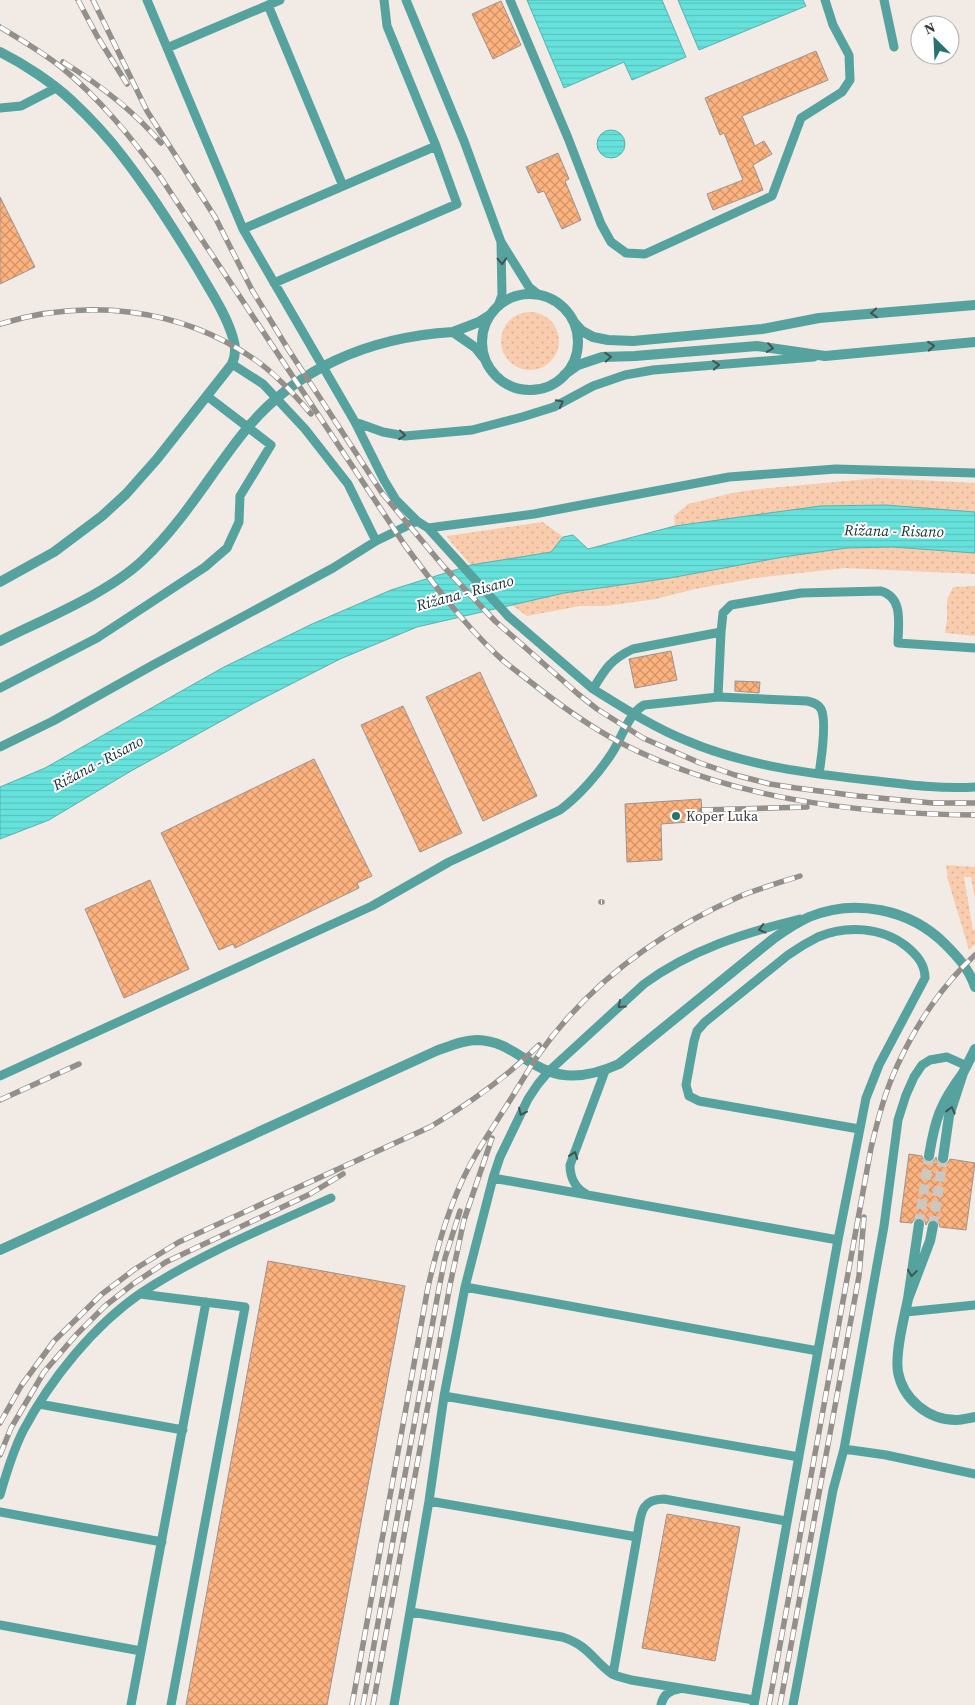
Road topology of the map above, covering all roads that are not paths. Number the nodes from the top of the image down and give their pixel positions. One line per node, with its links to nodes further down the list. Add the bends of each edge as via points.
1 (147, 0): 10 (lane)
2 (280, 0): 8 (lane)
3 (384, 0): 14 (lane, via 387,26)
4 (406, 0): 17 (lane)
5 (510, 0): 6 (lane, via 601,224 611,242 626,253 645,254 772,196 801,118 842,92 850,80 848,55)
6 (825, 0)
7 (884, 0): 9 (lane)
8 (268, 5): 10 (lane); 15 (lane)
9 (894, 47)
10 (168, 48): 16 (lane)
11 (0, 52): 12 (street)
12 (56, 88): 13 (lane, via 21,106); 28 (street, via 98,127 165,215 220,306 235,347)
13 (0, 108)
14 (436, 146): 15 (lane); 18 (lane, via 456,204)
15 (343, 186): 16 (lane)
16 (242, 229): 18 (lane)
17 (501, 242): 19 (lane, via 529,287); 21 (lane, one-way to 21, via 502,294)
18 (274, 283): 31 (lane)
19 (539, 295): 21 (street, via 517,296); 23 (street, via 559,304)
20 (975, 305): 23 (street, one-way to 23, via 819,318 762,329 633,341 593,337)
21 (498, 306): 22 (street)
22 (491, 314): 24 (street, via 479,322); 27 (street, via 482,334)
23 (573, 321): 29 (street, via 577,332 576,354 573,365)
24 (450, 332): 27 (street, via 476,348); 38 (street, via 409,336 361,349 292,385 257,416 183,516 142,560 88,597)
25 (975, 342): 26 (street, one-way to 25)
26 (825, 356): 29 (street, one-way to 26, via 578,365 602,356 757,346); 31 (lane, one-way to 26, via 406,436 472,430 554,407 593,386 625,375)
27 (486, 361): 29 (street, via 502,382 514,388 541,389)
28 (232, 364): 30 (street); 35 (lane, via 264,384 305,429 348,484)
29 (564, 376)
30 (207, 396): 36 (street, via 126,494 54,552); 40 (lane, via 270,445 240,496 239,522 227,548 204,567 97,638)
31 (355, 422): 33 (lane, via 396,500)
32 (975, 473): 34 (lane, via 836,469 729,478)
33 (416, 521): 34 (lane); 35 (lane)
34 (431, 532): 41 (lane, via 508,616)
35 (376, 541): 44 (lane, via 333,568 54,721)
36 (0, 582)
37 (721, 632): 39 (lane, via 723,613 736,603 801,593 881,591 888,593 896,602 898,643); 41 (lane, via 633,649 608,665); 42 (lane)
38 (0, 641)
39 (975, 648)
40 (0, 688)
41 (593, 689): 43 (lane)
42 (718, 697): 43 (lane, via 648,704); 45 (lane, via 817,704 823,718)
43 (634, 714): 45 (lane, via 684,740 721,754); 53 (lane, via 613,753 560,810 449,862 372,906)
44 (0, 747)
45 (819, 774): 46 (lane, via 920,786)
46 (975, 787)
47 (810, 917): 48 (street, via 832,910 869,908 904,917 945,944 965,965); 51 (lane, one-way to 51, via 729,939 671,966 644,984); 52 (street, via 773,939 625,1060)
48 (975, 987)
49 (975, 1049): 50 (street)
50 (965, 1069): 55 (street, via 938,1115); 56 (street, one-way to 50, via 949,1116); 75 (lane, via 947,1058 930,1060 922,1066 906,1095 898,1120 884,1226)
51 (548, 1071): 52 (street, via 575,1075); 57 (lane, one-way to 57, via 528,1100); 63 (street, via 510,1049 490,1042 461,1042)
52 (605, 1071): 58 (lane, one-way to 52, via 572,1180 570,1165)
53 (0, 1076)
54 (858, 1129): 54 (lane, via 879,1064 922,985 925,971 919,957 897,940 880,933 850,930 818,937 803,945 705,1022 694,1041 686,1086 688,1096 699,1101); 62 (lane)
55 (929, 1156)
56 (943, 1158)
57 (493, 1178): 58 (lane); 64 (lane)
58 (588, 1195): 62 (lane)
59 (331, 1198): 65 (lane, via 211,1252)
60 (919, 1224): 66 (street, one-way to 66)
61 (933, 1226): 66 (street)
62 (838, 1240): 70 (lane)
63 (0, 1250)
64 (465, 1287): 70 (lane); 71 (lane)
65 (140, 1294): 67 (lane); 72 (lane, via 88,1340)
66 (908, 1299): 69 (street)
67 (206, 1302): 74 (lane); 91 (lane, via 245,1307)
68 (975, 1305): 69 (lane)
69 (906, 1312): 73 (street, via 898,1371 903,1388 911,1400 931,1415 957,1420)
70 (818, 1351): 76 (lane)
71 (444, 1396): 76 (lane); 79 (lane)
72 (39, 1404): 74 (lane); 78 (lane, via 23,1432)
73 (975, 1416)
74 (183, 1430): 83 (lane)
75 (844, 1449): 77 (lane); 94 (lane, via 833,1490)
76 (798, 1457): 81 (lane)
77 (975, 1474)
78 (0, 1496)
79 (429, 1501): 82 (lane); 84 (lane)
80 (0, 1512): 83 (lane)
81 (786, 1521): 82 (lane, via 656,1499 644,1506); 89 (lane)
82 (637, 1537): 87 (lane)
83 (162, 1542): 86 (lane)
84 (411, 1612): 87 (lane, via 572,1640); 92 (lane)
85 (0, 1625): 86 (lane)
86 (141, 1651): 90 (lane)
87 (613, 1674): 88 (lane)
88 (682, 1688): 89 (lane); 93 (lane, via 669,1692)
89 (754, 1702)
90 (131, 1705)
91 (171, 1705)
92 (394, 1705)
93 (661, 1705)
94 (794, 1705)

